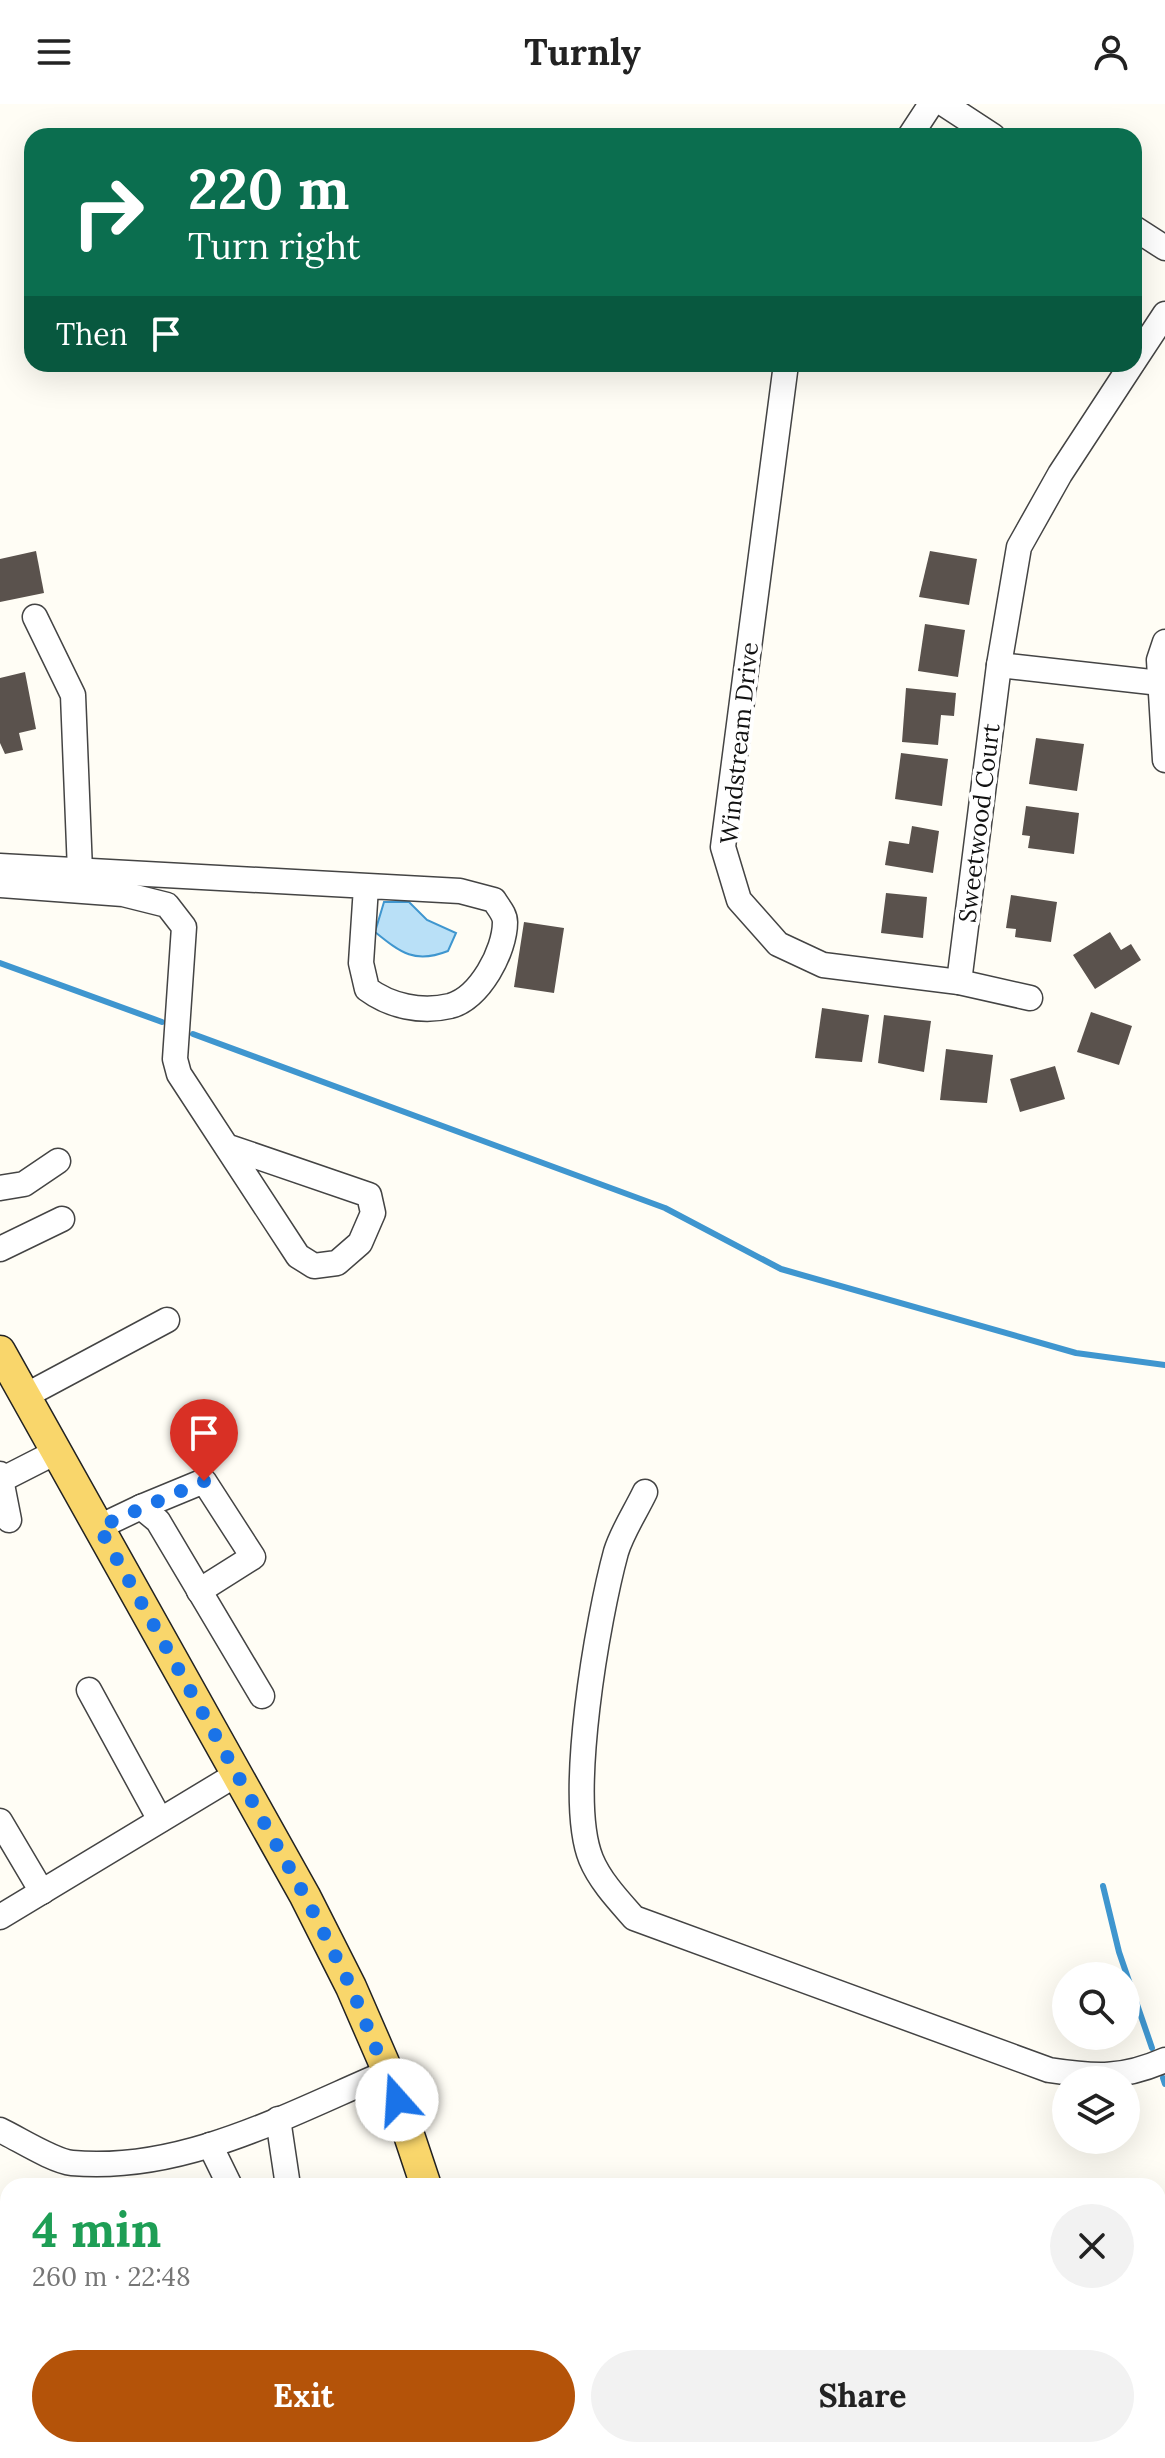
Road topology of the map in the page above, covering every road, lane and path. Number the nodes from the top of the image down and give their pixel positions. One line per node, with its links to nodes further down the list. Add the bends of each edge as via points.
1 (931, 104): 3 (street)
2 (944, 104): 4 (street)
3 (915, 128)
4 (981, 128)
5 (1142, 233): 6 (street)
6 (1165, 248)
7 (1165, 314): 8 (street, Sweetwood Court)
8 (1142, 348)
9 (785, 372): 20 (street, Windstream Drive, via 723,847 739,900 778,944 823,965)
10 (1126, 372): 13 (street, Sweetwood Court, via 1019,547)
11 (35, 617): 17 (street, via 73,695)
12 (1165, 642): 14 (street)
13 (999, 665): 14 (street); 20 (street, Sweetwood Court)
14 (1160, 683): 15 (street)
15 (1165, 760)
16 (0, 866): 17 (street)
17 (80, 871): 19 (street)
18 (0, 885): 22 (street, via 123,894 167,905 184,927 175,1059 179,1074)
19 (366, 887): 19 (street, via 361,963 367,989 385,1002 411,1008 450,1006 469,997 500,951 505,918 494,900 460,891)
20 (959, 982): 21 (street, Windstream Drive)
21 (1030, 998)
22 (226, 1146): 22 (street, via 298,1256 314,1266 337,1263 360,1243 373,1213 369,1195)
23 (58, 1161): 24 (street, via 24,1184)
24 (0, 1188)
25 (62, 1219): 26 (street)
26 (0, 1249)
27 (167, 1320): 29 (street)
28 (0, 1351): 29 (main road)
29 (25, 1396): 30 (main road)
30 (56, 1452): 31 (street); 35 (main road)
31 (1, 1476): 34 (street)
32 (645, 1492): 44 (street, via 617,1549 599,1634 581,1778 582,1826 591,1860 634,1918 1049,2070 1090,2076 1133,2074)
33 (141, 1507): 35 (street); 36 (street, via 158,1521); 36 (street, via 204,1481 253,1557)
34 (9, 1520)
35 (99, 1527): 39 (main road)
36 (199, 1591): 38 (street)
37 (89, 1690): 40 (street)
38 (262, 1696)
39 (237, 1774): 40 (street); 45 (main road, via 351,1987)
40 (160, 1820): 42 (street)
41 (0, 1821): 42 (street)
42 (42, 1892): 43 (street)
43 (0, 1917)
44 (1165, 2060)
45 (388, 2072): 46 (street); 51 (main road)
46 (278, 2119): 48 (street); 50 (street)
47 (0, 2130): 48 (street, via 69,2163 148,2161)
48 (210, 2145): 49 (street)
49 (226, 2178)
50 (287, 2178)
51 (423, 2178)

